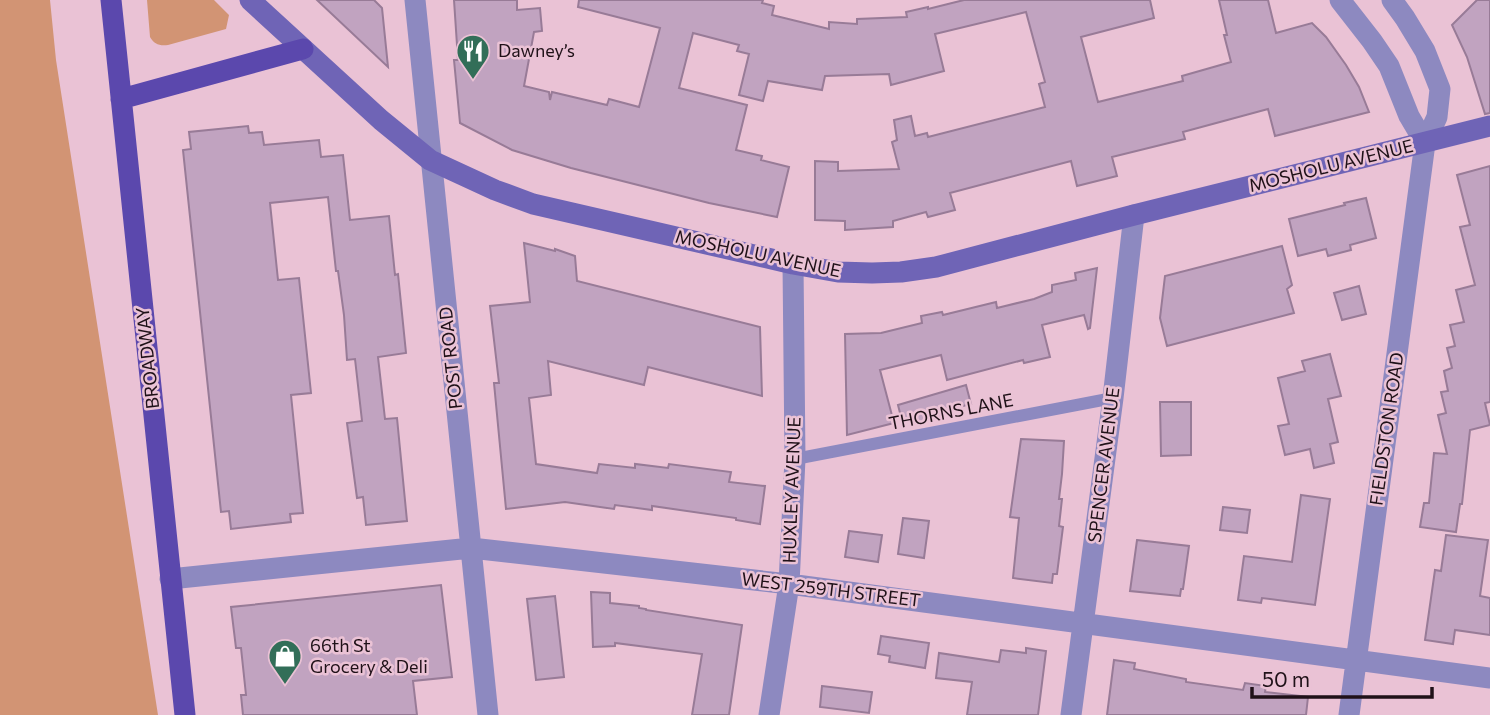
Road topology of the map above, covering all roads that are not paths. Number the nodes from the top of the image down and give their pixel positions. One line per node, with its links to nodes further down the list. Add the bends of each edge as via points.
1 (111, 0): 7 (main road, BROADWAY)
2 (250, 0): 6 (street, MOSHOLU AVENUE)
3 (415, 0): 10 (street, POST ROAD)
4 (1340, 0): 9 (street, via 1389,66)
5 (1392, 0): 9 (street, FIELDSTON ROAD, via 1425,51 1440,89 1437,117)
6 (303, 49): 7 (main road); 10 (street, MOSHOLU AVENUE)
7 (121, 99): 16 (main road, BROADWAY)
8 (1490, 126): 9 (street, MOSHOLU AVENUE)
9 (1425, 143): 11 (street, MOSHOLU AVENUE); 19 (street, FIELDSTON ROAD)
10 (430, 160): 12 (street, MOSHOLU AVENUE, via 533,204); 15 (street, POST ROAD)
11 (1134, 215): 12 (street, MOSHOLU AVENUE, via 925,269 872,274); 13 (street, SPENCER AVENUE)
12 (793, 264): 14 (street, HUXLEY AVENUE)
13 (1113, 398): 14 (lane, THORNS LANE); 18 (street, SPENCER AVENUE)
14 (795, 459): 17 (street, HUXLEY AVENUE)
15 (471, 548): 16 (street, WEST 259TH STREET); 17 (street, WEST 259TH STREET); 22 (street, POST ROAD)
16 (170, 579): 21 (main road, BROADWAY)
17 (789, 584): 18 (street, WEST 259TH STREET); 23 (street, HUXLEY AVENUE)
18 (1084, 624): 19 (street, WEST 259TH STREET); 24 (street, SPENCER AVENUE)
19 (1357, 660): 20 (street, WEST 259TH STREET); 25 (street, FIELDSTON ROAD)
20 (1490, 678)
21 (185, 715)
22 (488, 715)
23 (769, 715)
24 (1071, 715)
25 (1349, 715)

